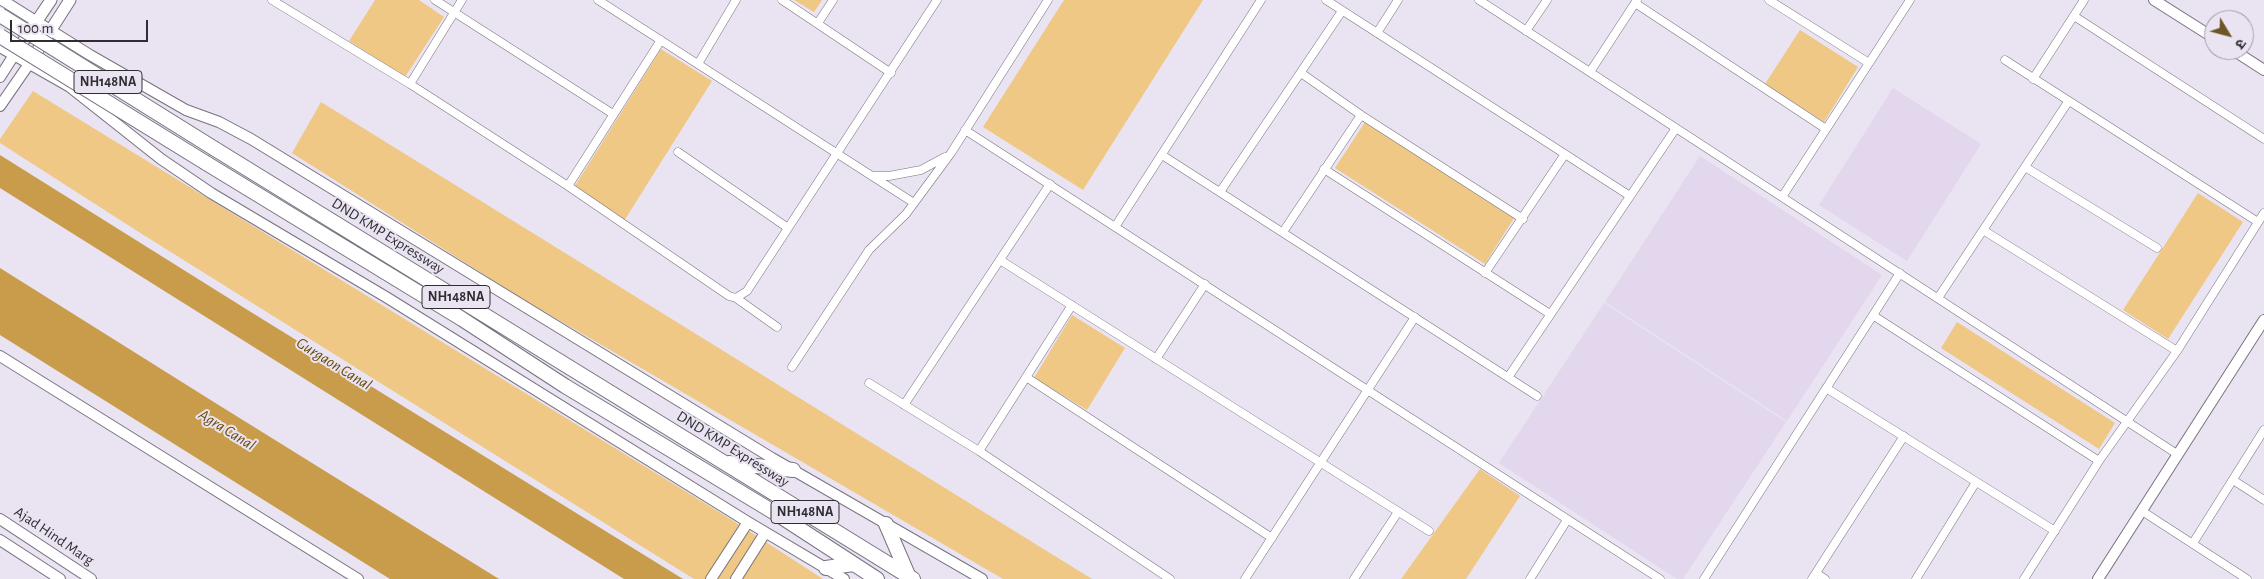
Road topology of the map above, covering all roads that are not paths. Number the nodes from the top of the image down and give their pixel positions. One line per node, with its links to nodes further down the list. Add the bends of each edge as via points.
1 (2, 0): 27 (street)
2 (51, 0): 27 (main road)
3 (70, 0): 29 (main road)
4 (272, 0): 48 (street)
5 (435, 0): 24 (street)
6 (462, 0): 24 (street)
7 (598, 0): 34 (street)
8 (736, 0): 41 (street)
9 (782, 0): 28 (street)
10 (833, 0): 28 (street)
11 (937, 0): 44 (street)
12 (1048, 0): 55 (street)
13 (1261, 0): 61 (street)
14 (1326, 0): 23 (street)
15 (1398, 0): 32 (street)
16 (1479, 0): 30 (street)
17 (1547, 0): 30 (street)
18 (1769, 0): 39 (street)
19 (1910, 0): 39 (street)
20 (2084, 0): 26 (street)
21 (2154, 0): 31 (street)
22 (1636, 1): 43 (street); 54 (street)
23 (1342, 11): 32 (street); 45 (street)
24 (454, 12): 48 (street); 51 (street)
25 (0, 14): 109 (highway, DND KMP Expressway / NH148NA, bridge)
26 (2074, 16): 47 (street); 56 (street)
27 (37, 21): 29 (street); 36 (main road)
28 (818, 23): 44 (street)
29 (51, 29): 40 (main road); 110 (street, via 186,110 251,139)
30 (1526, 31): 43 (street)
31 (2204, 32)
32 (1377, 33): 60 (street)
33 (0, 36): 126 (highway, DND KMP Expressway / NH148NA, bridge, via 462,319)
34 (661, 40): 41 (street); 51 (street)
35 (0, 47): 36 (street)
36 (14, 55): 40 (street); 46 (street)
37 (2005, 60): 47 (street)
38 (2248, 60): 42 (street)
39 (1869, 63): 54 (street)
40 (29, 64): 50 (street); 118 (street, via 70,88 161,159 211,193 386,297)
41 (698, 64): 58 (street)
42 (2264, 70)
43 (1590, 72): 53 (street)
44 (891, 73): 58 (street)
45 (1301, 73): 52 (street); 67 (street)
46 (0, 77)
47 (2033, 79): 49 (street)
48 (410, 84): 66 (street)
49 (2068, 102): 62 (street); 73 (street)
50 (0, 106)
51 (613, 114): 66 (street)
52 (1361, 115): 63 (street); 72 (street)
53 (1676, 128): 68 (street); 69 (street)
54 (1826, 129): 69 (street)
55 (965, 130): 59 (street); 65 (street)
56 (2264, 139)
57 (678, 152): 75 (street)
58 (836, 153): 64 (street); 75 (street)
59 (950, 153): 64 (street, via 921,170); 70 (street)
60 (1565, 154): 68 (street); 72 (street)
61 (1162, 155): 67 (street); 74 (street)
62 (2025, 167): 76 (street); 78 (street)
63 (1324, 169): 77 (street); 80 (street)
64 (872, 176): 70 (street)
65 (1050, 184): 74 (street); 79 (street)
66 (568, 186): 83 (street)
67 (1220, 192): 77 (street)
68 (1630, 196): 86 (street)
69 (1782, 197): 81 (street)
70 (914, 203): 94 (street, via 869,250)
71 (2264, 213): 73 (street)
72 (1523, 219): 80 (street)
73 (2258, 222): 91 (street)
74 (1115, 227): 82 (street)
75 (788, 228): 83 (street, via 747,291)
76 (1983, 230): 84 (street); 91 (street)
77 (1283, 232): 87 (street)
78 (2157, 248)
79 (1000, 260): 85 (street); 101 (street)
80 (1486, 273): 86 (street)
81 (1900, 274): 84 (street); 88 (street)
82 (1205, 284): 93 (street); 99 (street)
83 (736, 298): 90 (street)
84 (1938, 298): 102 (street)
85 (1072, 305): 93 (street); 95 (street)
86 (1550, 314): 96 (street)
87 (1415, 316): 96 (street); 99 (street)
88 (1874, 316): 98 (street); 107 (street)
89 (2264, 320): 106 (street)
90 (777, 327)
91 (2177, 351): 102 (street)
92 (0, 356): 132 (street)
93 (1156, 359): 108 (street)
94 (792, 367)
95 (1026, 376): 105 (street); 123 (street)
96 (1509, 376): 100 (street)
97 (869, 382): 101 (street)
98 (1826, 388): 104 (street); 143 (street)
99 (1368, 389): 108 (street); 117 (street)
100 (1537, 396)
101 (904, 405): 105 (street)
102 (2128, 421): 106 (street); 107 (street)
103 (2264, 430): 111 (street)
104 (1904, 436): 112 (street); 128 (street)
105 (979, 451): 138 (street)
106 (2177, 454): 114 (street)
107 (2100, 461): 121 (street)
108 (1320, 462): 115 (street); 123 (street)
109 (725, 463): 110 (highway); 129 (highway, DND KMP Expressway / NH148NA)
110 (793, 470): 119 (street)
111 (2233, 480): 113 (street); 125 (street)
112 (1976, 482): 121 (street); 145 (street)
113 (2264, 500)
114 (2142, 511): 125 (street); 147 (street)
115 (1398, 512): 120 (street); 140 (street)
116 (0, 518): 131 (street, Ajad Hind Marg)
117 (1567, 520): 141 (street); 142 (street)
118 (748, 522): 122 (street); 133 (street)
119 (886, 524): 129 (highway); 137 (street)
120 (1429, 531)
121 (2055, 531): 146 (street)
122 (766, 533): 127 (street); 134 (street)
123 (1272, 538): 139 (street)
124 (0, 540): 130 (street)
125 (2194, 544): 148 (street)
126 (853, 564): 127 (highway); 136 (highway, DND KMP Expressway / NH148NA)
127 (826, 568): 135 (street)
128 (1814, 576): 144 (street)
129 (911, 577)
130 (60, 579)
131 (91, 579)
132 (358, 579)
133 (712, 579)
134 (736, 579)
135 (844, 579)
136 (877, 579)
137 (982, 579)
138 (1170, 579)
139 (1245, 579)
140 (1354, 579)
141 (1530, 579)
142 (1660, 579)
143 (1704, 579)
144 (1825, 579)
145 (1916, 579)
146 (2024, 579)
147 (2098, 579)
148 (2247, 579)

